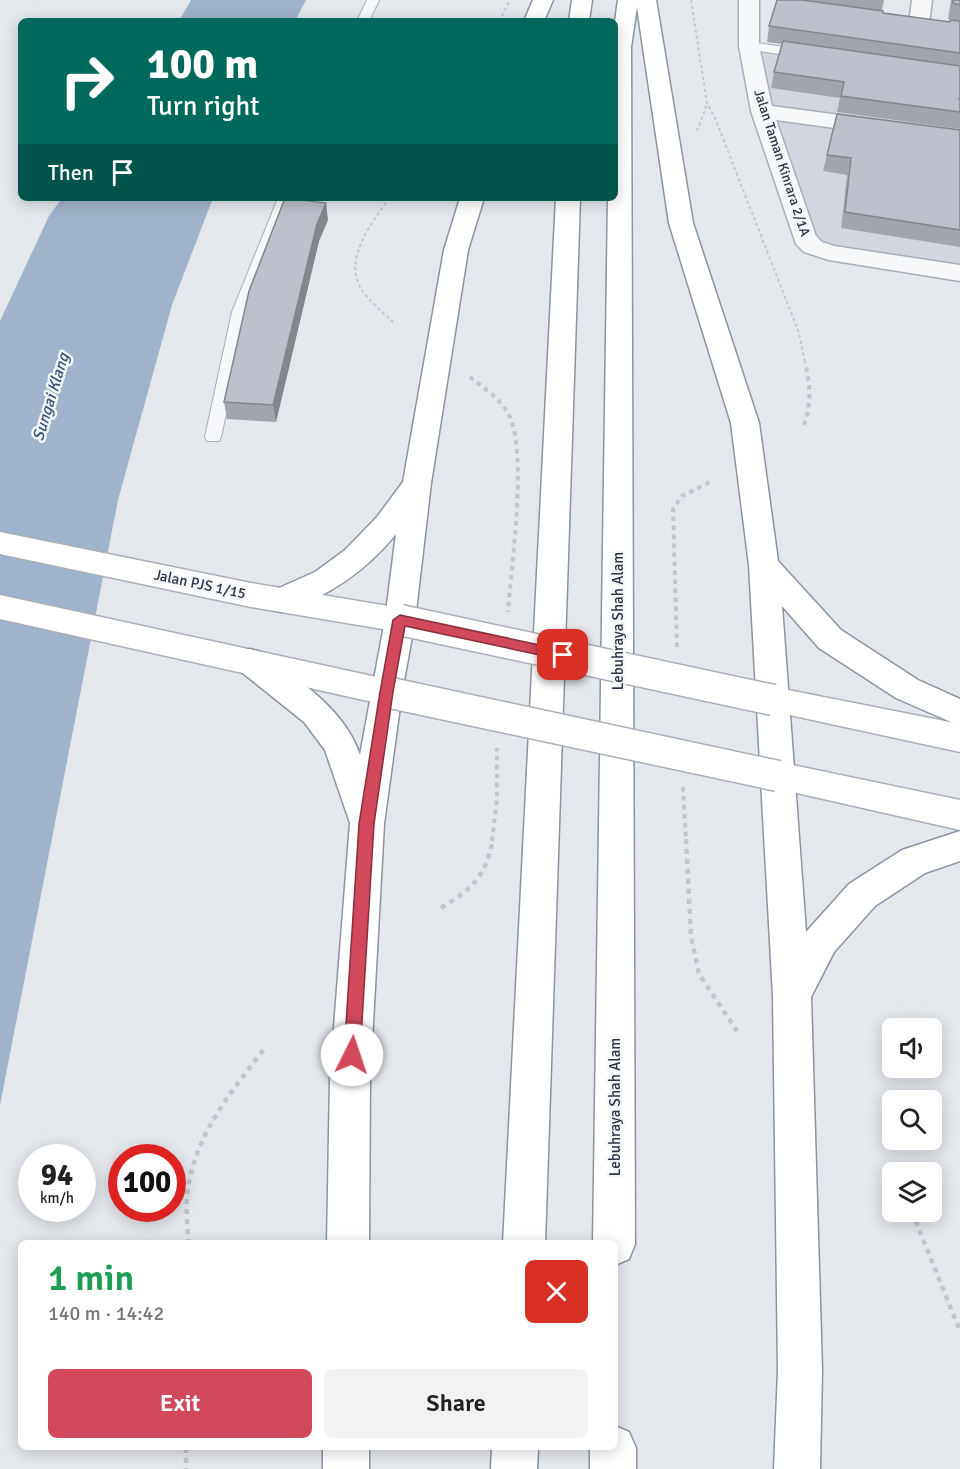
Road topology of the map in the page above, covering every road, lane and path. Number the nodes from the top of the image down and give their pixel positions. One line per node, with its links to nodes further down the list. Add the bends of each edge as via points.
1 (373, 0): 11 (lane)
2 (510, 0): 12 (path)
3 (543, 0): 13 (main road)
4 (582, 0): 14 (main road)
5 (628, 0): 51 (main road, Lebuhraya Shah Alam, via 621,59)
6 (646, 0): 32 (main road, via 681,223 745,423)
7 (691, 0): 28 (path, via 707,104 799,333 810,385)
8 (922, 0): 16 (street)
9 (749, 1): 10 (street); 18 (street, Jalan Taman Kinrara 2/1A)
10 (771, 4)
11 (364, 18)
12 (501, 18)
13 (535, 18)
14 (579, 18)
15 (896, 21): 16 (street)
16 (919, 24): 17 (street)
17 (939, 26)
18 (749, 46): 19 (lane); 20 (street, Jalan Taman Kinrara 2/1A)
19 (819, 56)
20 (762, 111): 21 (street); 26 (street, Jalan Taman Kinrara 2/1A, via 805,239 813,247 829,253)
21 (960, 138)
22 (284, 201): 29 (lane, via 240,312)
23 (387, 201): 27 (path, via 359,246 356,267 360,287)
24 (471, 201): 30 (main road, via 456,250)
25 (568, 201): 50 (main road)
26 (960, 273)
27 (394, 323)
28 (804, 425)
29 (213, 437)
30 (417, 483): 33 (main road, via 394,518 366,549 331,577); 35 (main road)
31 (0, 543): 33 (main road, Jalan PJS 1/15)
32 (764, 565): 38 (main road); 39 (main road, via 830,639 907,689)
33 (281, 600): 35 (main road, Jalan PJS 1/15)
34 (0, 607): 36 (main road)
35 (400, 620): 37 (main road); 38 (main road, Jalan PJS 1/15, bridge)
36 (238, 659): 37 (main road); 43 (main road, via 316,713 340,745)
37 (386, 692): 41 (main road, bridge); 43 (main road)
38 (773, 700): 40 (main road, Jalan PJS 1/15); 41 (main road)
39 (960, 713)
40 (960, 738)
41 (778, 776): 42 (main road); 45 (main road)
42 (960, 815)
43 (367, 824): 49 (main road, via 350,1078)
44 (960, 846): 45 (main road, via 914,861 862,895 821,940)
45 (792, 996): 61 (main road, via 800,1370)
46 (265, 1048): 48 (path, via 220,1106 199,1149 188,1189)
47 (916, 1222): 52 (path)
48 (188, 1240)
49 (348, 1240)
50 (524, 1240)
51 (614, 1240)
52 (960, 1331)
53 (186, 1450): 57 (path)
54 (346, 1450): 58 (main road)
55 (515, 1450): 59 (main road)
56 (613, 1450): 60 (main road)
57 (186, 1469)
58 (346, 1469)
59 (514, 1469)
60 (613, 1469)
61 (797, 1469)

